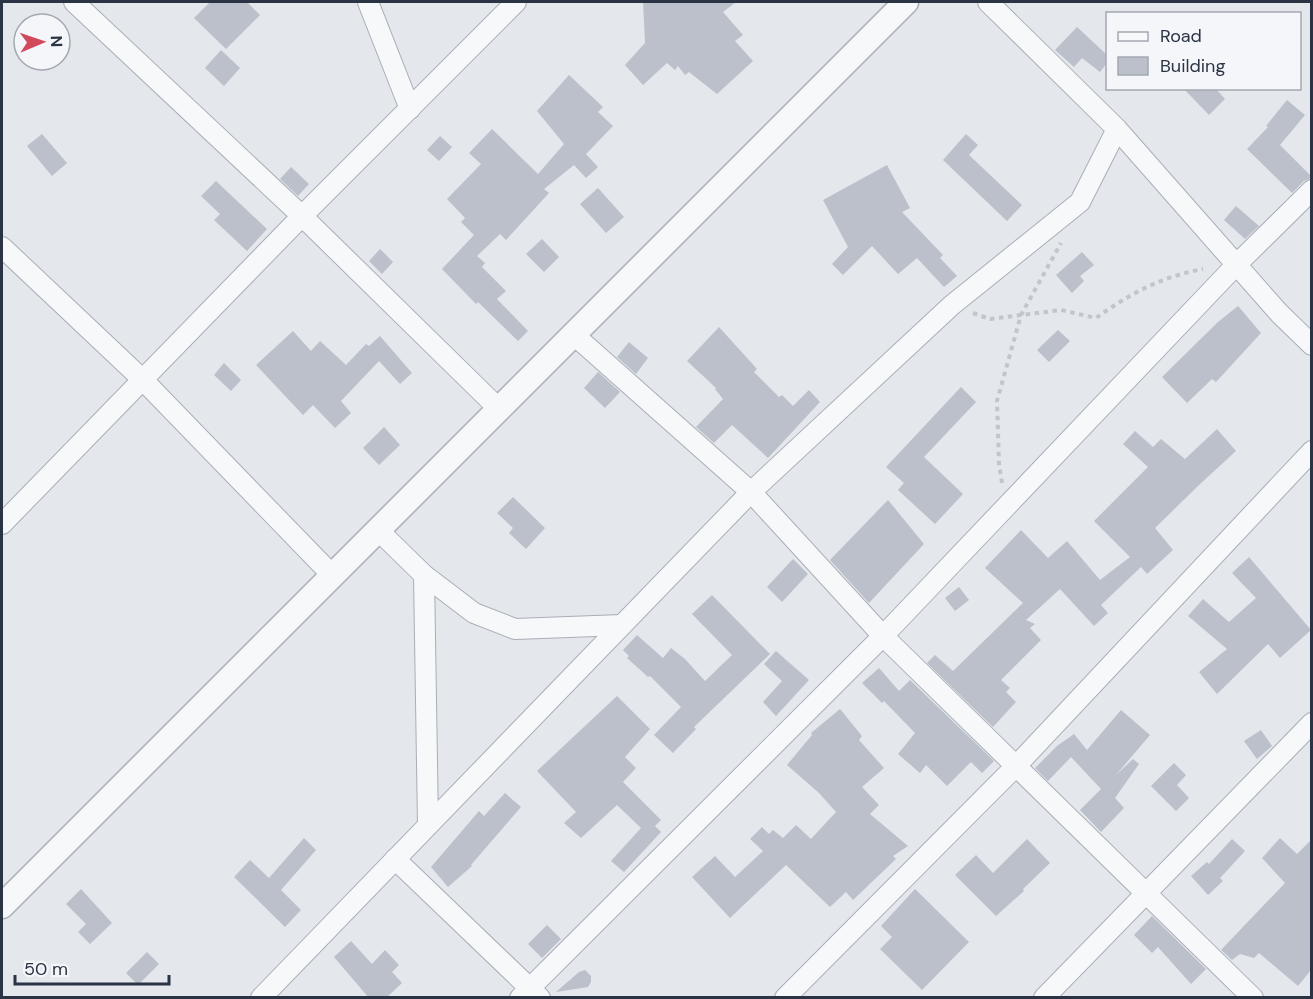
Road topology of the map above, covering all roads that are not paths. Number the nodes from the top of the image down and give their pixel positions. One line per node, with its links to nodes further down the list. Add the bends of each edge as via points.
1 (74, 2): 9 (street)
2 (368, 2): 6 (street)
3 (516, 2): 6 (street)
4 (906, 2): 12 (street)
5 (988, 2): 7 (street)
6 (410, 109): 9 (street)
7 (1117, 129): 11 (street); 17 (street, via 1080,202 952,305)
8 (1311, 190): 11 (street)
9 (302, 216): 14 (street); 15 (street)
10 (2, 247): 14 (street)
11 (1237, 264): 13 (street); 23 (street)
12 (573, 334): 15 (street); 17 (street)
13 (1311, 345)
14 (143, 380): 18 (street); 20 (street)
15 (499, 409): 19 (street)
16 (1311, 451): 25 (street)
17 (751, 492): 22 (street); 23 (street)
18 (2, 524)
19 (378, 530): 20 (street); 21 (street)
20 (332, 575): 29 (street)
21 (424, 575): 22 (street, via 474,613 515,629); 26 (street)
22 (622, 625): 26 (street)
23 (883, 636): 25 (street); 30 (street)
24 (1311, 723): 28 (street)
25 (1016, 766): 28 (street); 32 (street)
26 (428, 825): 27 (street)
27 (395, 859): 30 (street); 31 (street)
28 (1146, 894): 33 (street); 34 (street)
29 (2, 906)
30 (530, 994)
31 (261, 998)
32 (785, 998)
33 (1044, 998)
34 (1253, 998)

